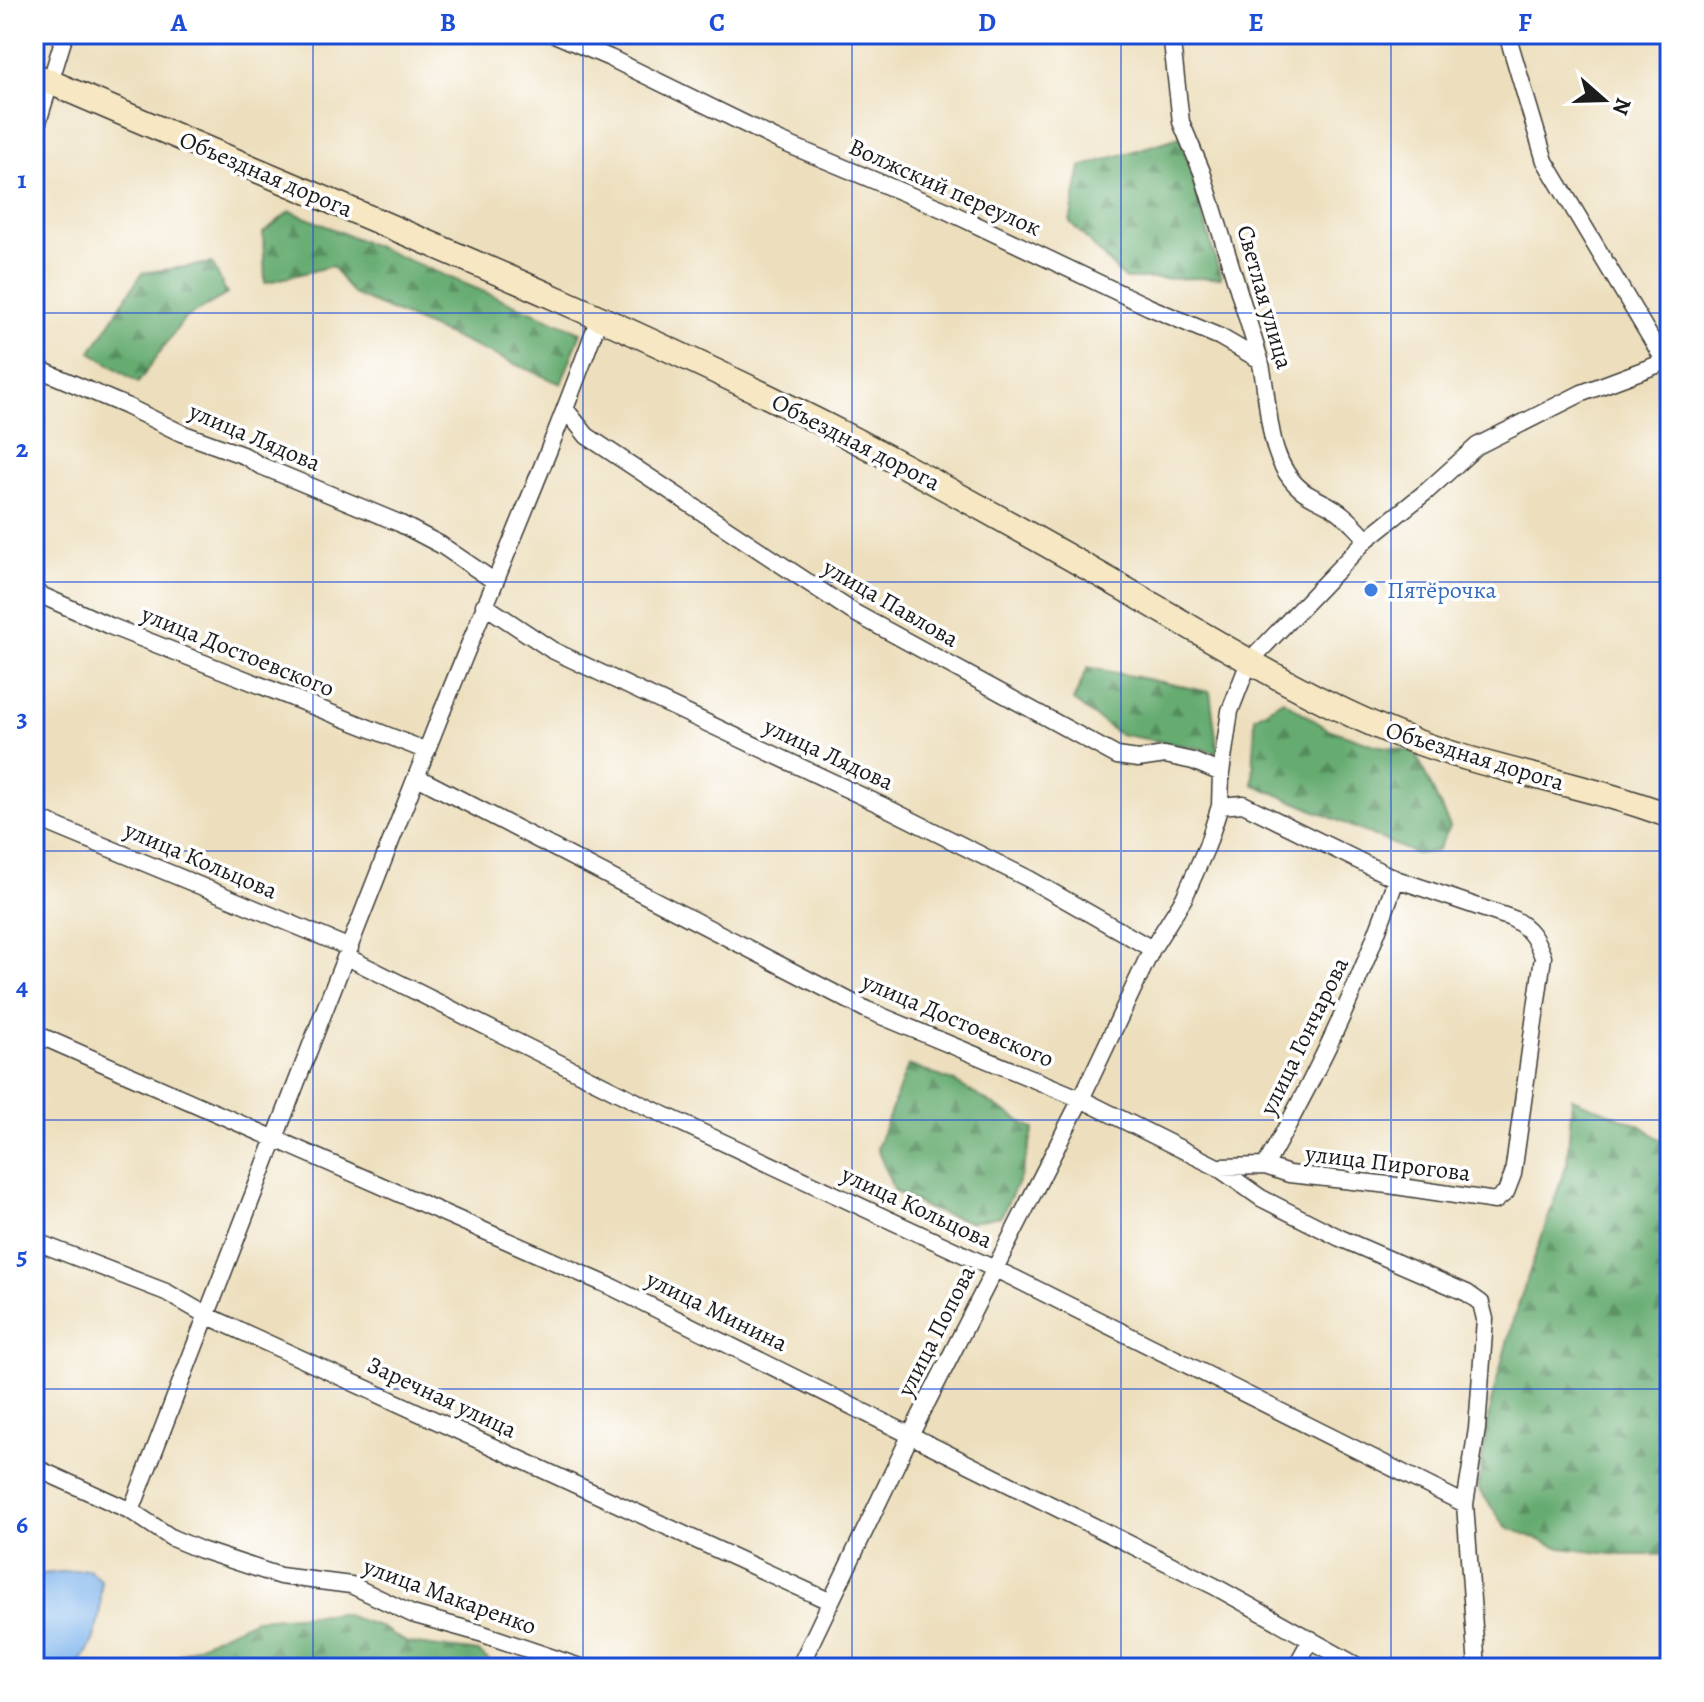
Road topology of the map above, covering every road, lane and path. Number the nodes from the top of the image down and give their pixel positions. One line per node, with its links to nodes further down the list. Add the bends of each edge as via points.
1 (65, 34): 5 (street)
2 (554, 34): 8 (street, Волжский переулок, via 780,141 945,210)
3 (1171, 34): 8 (street, Светлая улица, via 1181,122 1202,172)
4 (1507, 34): 9 (street, via 1545,161)
5 (42, 79): 6 (street); 7 (main road, Объездная дорога)
6 (34, 135)
7 (600, 315): 11 (street); 16 (main road, Объездная дорога, via 949,490)
8 (1260, 360): 12 (street, Светлая улица, via 1268,417 1287,475)
9 (1668, 361): 12 (street, via 1582,393 1477,446)
10 (34, 367): 13 (street, улица Лядова, via 399,523)
11 (566, 410): 13 (street); 18 (street, улица Павлова, via 587,436 866,620 1117,756 1165,755)
12 (1367, 539): 16 (street)
13 (494, 581): 15 (street)
14 (34, 592): 17 (street, улица Достоевского)
15 (484, 605): 17 (street); 24 (street, улица Лядова, via 552,650 1029,879)
16 (1249, 662): 18 (street, улица Попова, via 1230,711); 21 (main road, Объездная дорога, via 1401,736)
17 (427, 751): 19 (street)
18 (1221, 773): 20 (street, улица Попова)
19 (417, 777): 25 (street); 27 (street, улица Достоевского, via 867,1010)
20 (1220, 806): 23 (street, via 1243,804); 24 (street, улица Попова, via 1184,898)
21 (1670, 816)
22 (34, 817): 25 (street, улица Кольцова)
23 (1396, 879): 29 (street, улица Гончарова, via 1344,1013); 29 (street, улица Пирогова, via 1526,925 1543,957 1513,1174 1506,1192 1495,1201 1289,1174)
24 (1152, 949): 27 (street, улица Попова)
25 (348, 953): 28 (street); 32 (street, улица Кольцова, via 645,1106)
26 (34, 1033): 28 (street, улица Минина)
27 (1081, 1099): 30 (street, улица Достоевского); 32 (street, улица Попова)
28 (274, 1137): 33 (street); 34 (street, улица Минина, via 612,1287)
29 (1265, 1166): 30 (street)
30 (1217, 1167): 36 (street, улица Достоевского, via 1261,1198 1481,1303 1485,1319 1477,1429)
31 (34, 1241): 33 (street, Заречная улица, via 166,1292)
32 (994, 1269): 34 (street, улица Попова); 36 (street, улица Кольцова)
33 (206, 1315): 37 (street); 38 (street, Заречная улица)
34 (911, 1434): 38 (street, улица Попова); 39 (street, улица Минина)
35 (34, 1467): 37 (street, улица Макаренко)
36 (1465, 1504): 44 (street)
37 (131, 1511): 40 (street, улица Макаренко, via 201,1550 280,1576 351,1585 412,1614)
38 (829, 1601): 41 (street, улица Попова)
39 (1311, 1639): 42 (street); 43 (street, улица Минина)
40 (583, 1668)
41 (799, 1668)
42 (1295, 1668)
43 (1361, 1668)
44 (1477, 1668)

